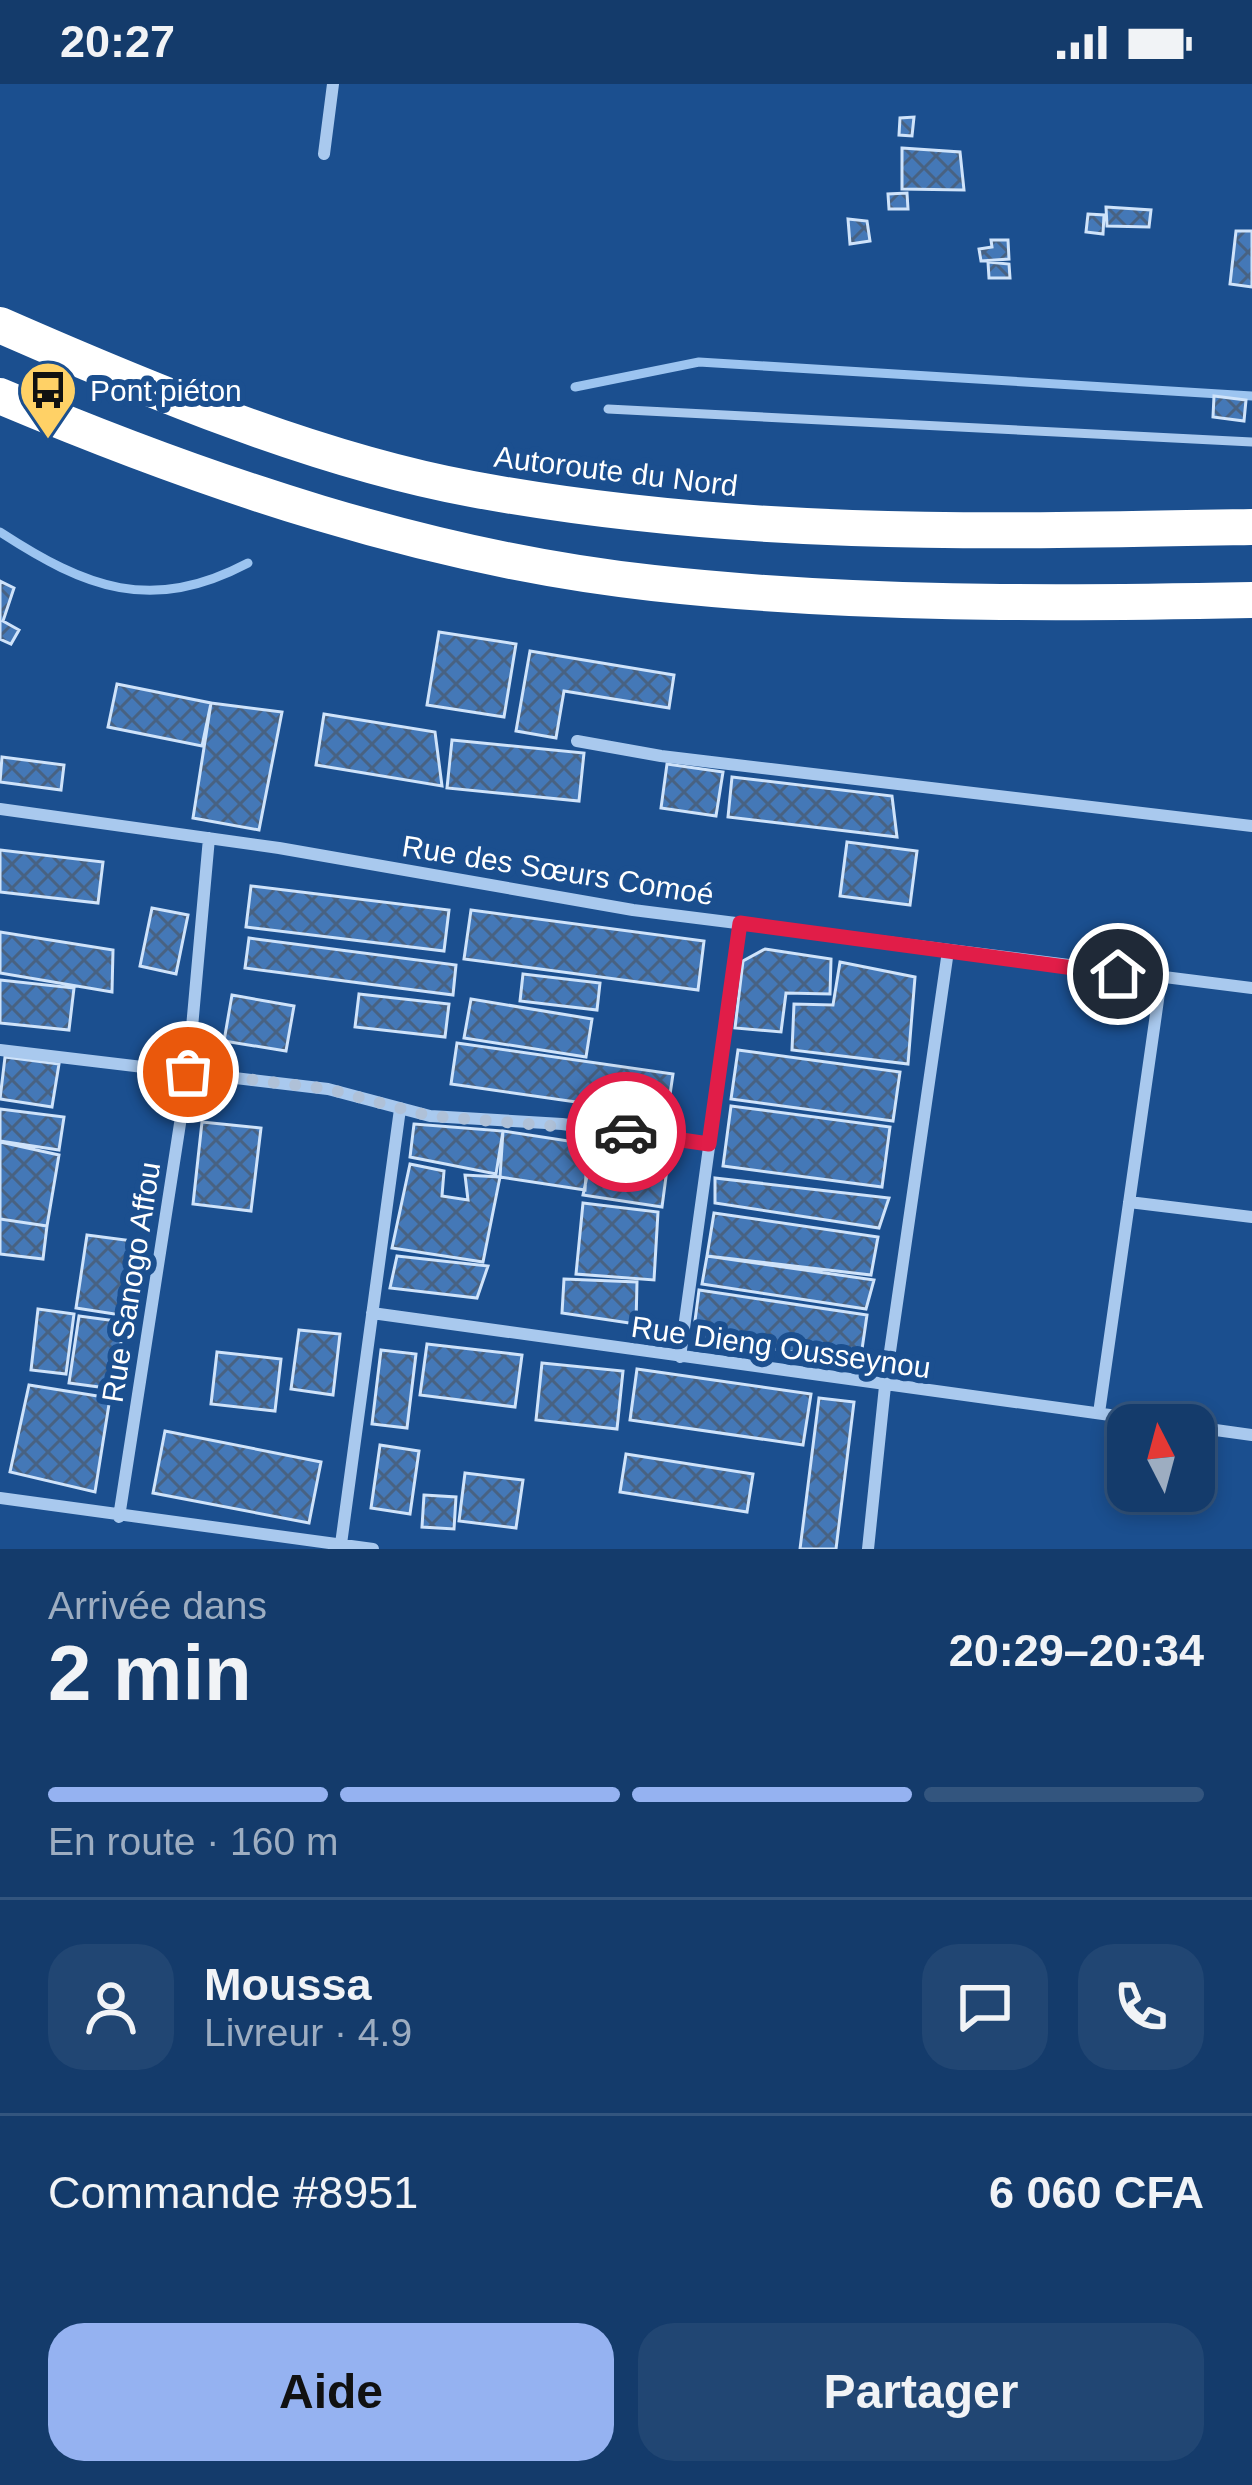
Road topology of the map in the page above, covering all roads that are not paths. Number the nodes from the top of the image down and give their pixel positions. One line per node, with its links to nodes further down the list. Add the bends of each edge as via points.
1 (333, 84): 2 (street)
2 (324, 154)
3 (4, 321): 7 (highway, Autoroute du Nord, via 269,432 514,496 830,531)
4 (0, 396): 8 (highway, via 103,439 416,537 650,583 1042,604)
5 (608, 409): 6 (lane)
6 (1252, 442)
7 (1252, 526)
8 (1252, 600)
9 (577, 741): 11 (street)
10 (0, 809): 12 (street, Rue des Sœurs Comoé)
11 (1252, 826)
12 (209, 838): 13 (street, Rue des Sœurs Comoé); 18 (street, Rue Sanogo Affou)
13 (740, 923): 14 (street, Rue des Sœurs Comoé); 20 (street)
14 (947, 951): 15 (street, Rue des Sœurs Comoé); 25 (street)
15 (1161, 979): 16 (street, Rue des Sœurs Comoé); 21 (street)
16 (1252, 988)
17 (0, 1050): 18 (street)
18 (188, 1072): 19 (street, via 328,1089); 31 (street, Rue Sanogo Affou)
19 (400, 1109): 20 (street); 23 (street)
20 (709, 1144): 24 (street)
21 (1129, 1202): 22 (street); 26 (street)
22 (1252, 1216)
23 (372, 1313): 24 (street, Rue Dieng Ousseynou); 32 (street)
24 (680, 1357): 25 (street, Rue Dieng Ousseynou)
25 (885, 1386): 26 (street, Rue Dieng Ousseynou); 34 (street)
26 (1099, 1413): 27 (street, Rue Dieng Ousseynou)
27 (1107, 1414)
28 (1215, 1430): 29 (street)
29 (1252, 1435)
30 (0, 1498): 31 (street)
31 (119, 1517): 32 (street)
32 (341, 1544): 33 (street)
33 (373, 1549)
34 (868, 1549)

